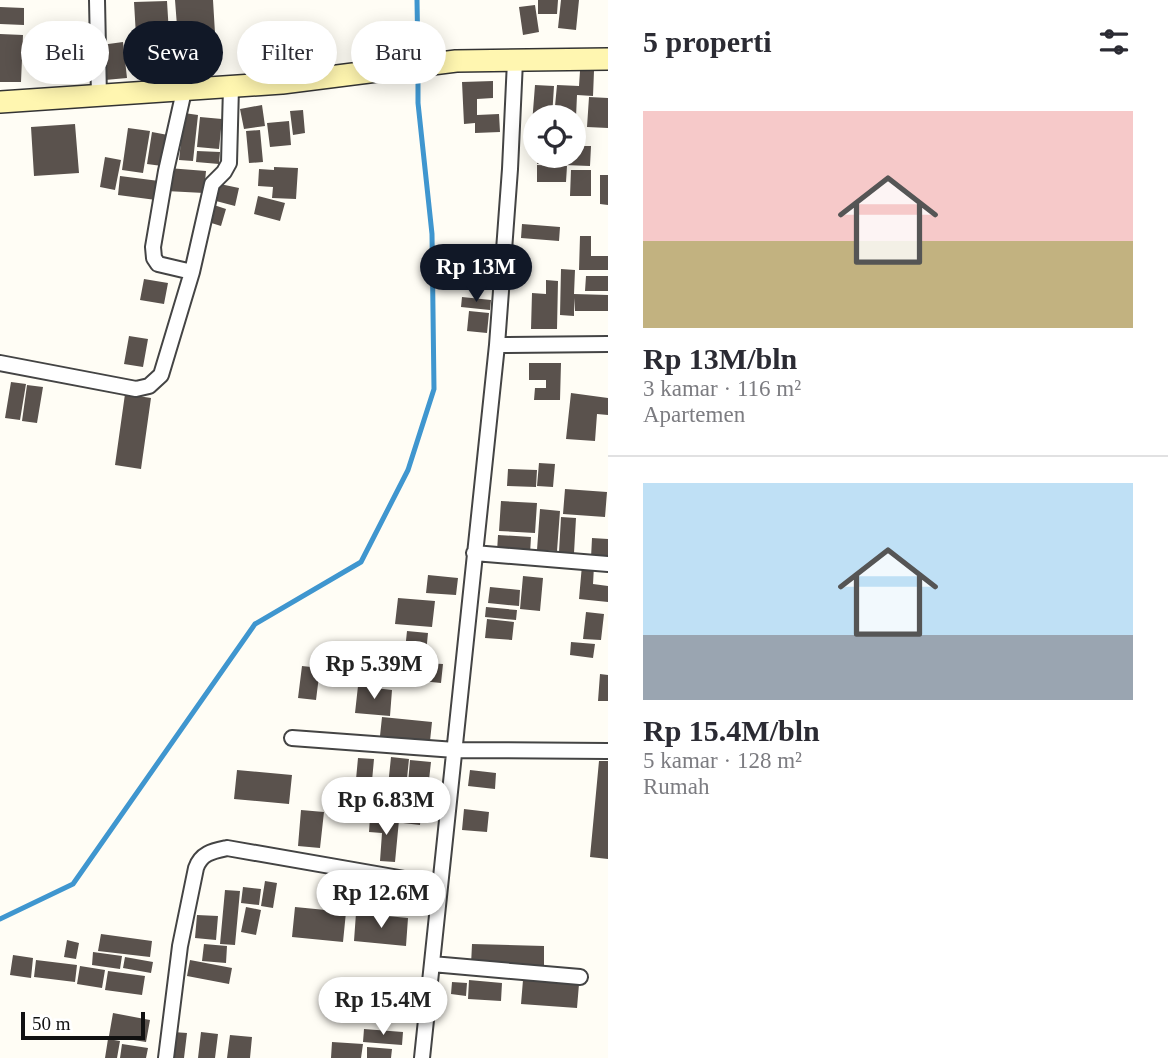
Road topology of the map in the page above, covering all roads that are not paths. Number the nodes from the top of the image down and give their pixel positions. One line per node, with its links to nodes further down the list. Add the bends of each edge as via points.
1 (97, 0): 6 (street)
2 (608, 59): 3 (main road)
3 (515, 61): 4 (main road, via 456,61); 10 (street)
4 (231, 87): 5 (main road); 8 (street, via 229,163 212,184)
5 (184, 91): 6 (main road); 8 (street, via 153,247 158,264)
6 (99, 97): 7 (main road)
7 (0, 102)
8 (192, 272): 11 (street, via 161,375 149,386 136,389)
9 (608, 344): 10 (street)
10 (497, 345): 12 (street)
11 (0, 363)
12 (474, 554): 13 (street); 15 (street)
13 (608, 564)
14 (292, 738): 15 (street)
15 (455, 750): 16 (street); 17 (street)
16 (608, 751)
17 (439, 885): 18 (street); 20 (street, via 227,848 205,855 196,868 180,946)
18 (432, 964): 19 (street); 21 (street)
19 (580, 977)
20 (166, 1058)
21 (422, 1058)

